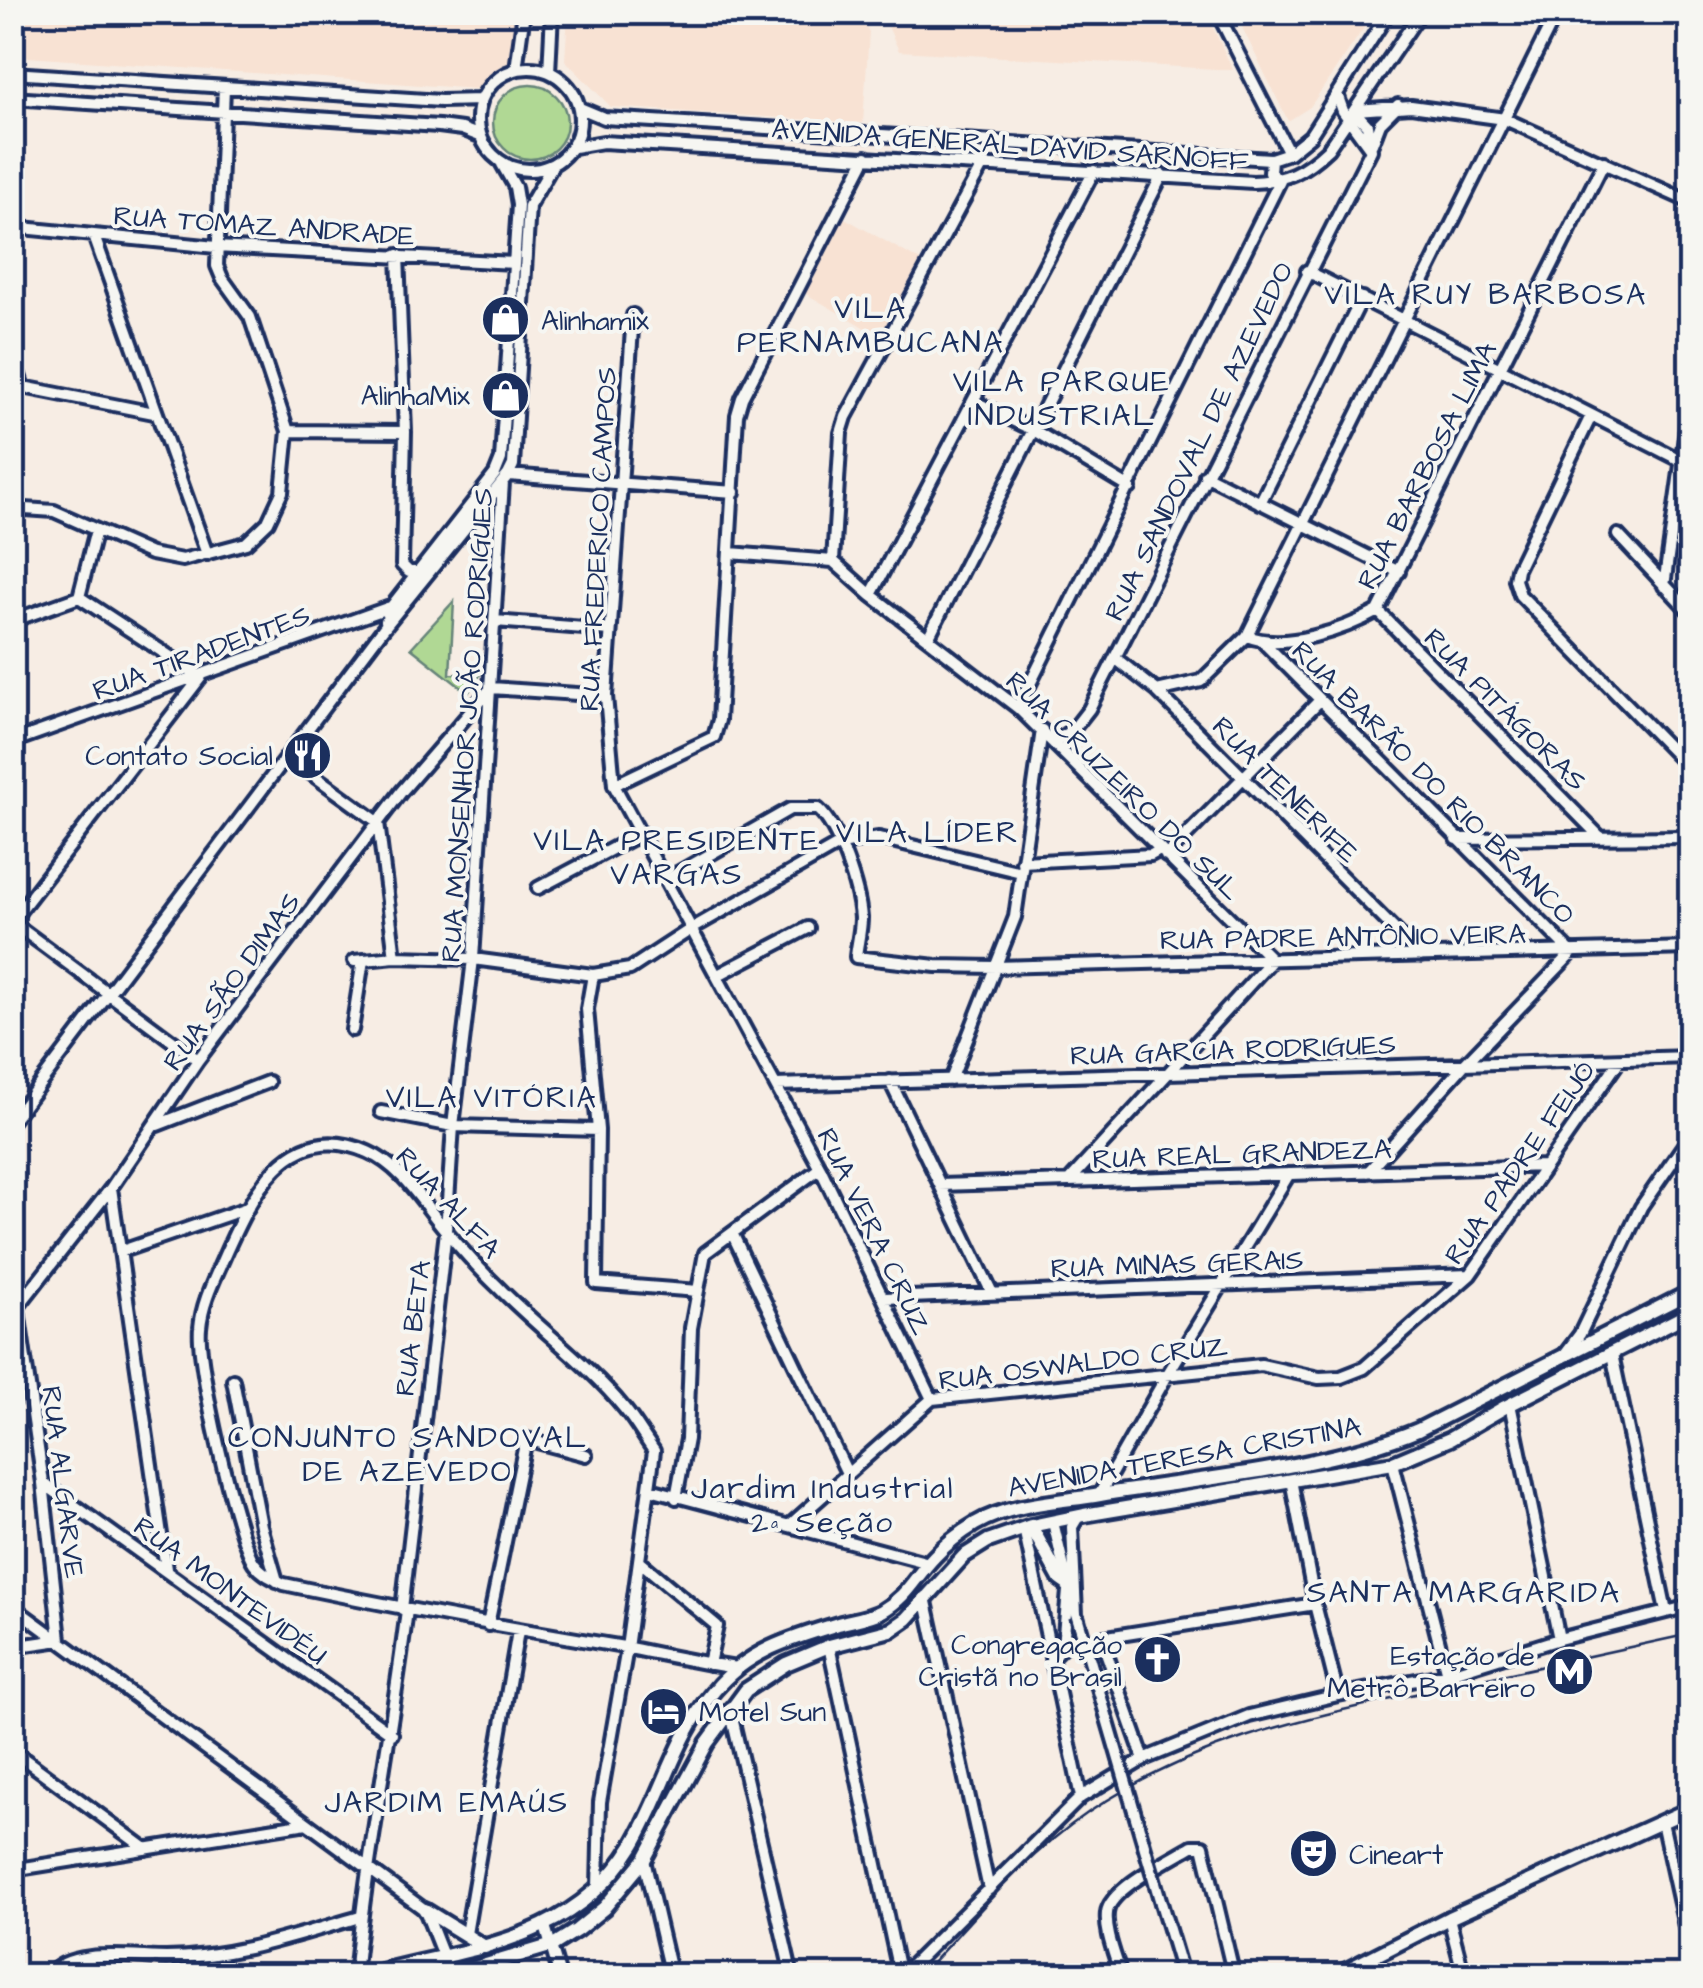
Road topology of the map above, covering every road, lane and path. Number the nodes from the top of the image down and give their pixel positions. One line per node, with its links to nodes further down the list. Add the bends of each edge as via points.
1 (524, 12): 7 (street)
2 (552, 12): 9 (street)
3 (1217, 12): 22 (street)
4 (1389, 12): 11 (street, AVENIDA GENERAL DAVID SARNOFF)
5 (1421, 12): 17 (street, AVENIDA GENERAL DAVID SARNOFF)
6 (1557, 12): 18 (street)
7 (516, 70): 9 (street); 13 (street, via 491,84)
8 (12, 72): 10 (street)
9 (550, 72): 15 (street, via 565,82)
10 (224, 87): 13 (street); 16 (street)
11 (1337, 94): 17 (street); 22 (street, AVENIDA GENERAL DAVID SARNOFF, via 1310,136)
12 (12, 98): 16 (street)
13 (481, 100): 19 (street)
14 (1398, 105): 17 (street); 18 (street); 21 (street, RUA SANDOVAL DE AZEVEDO, via 1380,123)
15 (580, 108): 20 (street); 24 (street, AVENIDA GENERAL DAVID SARNOFF, via 604,118)
16 (222, 112): 19 (street, via 439,126); 35 (street)
17 (1353, 114): 21 (street); 31 (street, AVENIDA GENERAL DAVID SARNOFF, via 1309,168)
18 (1506, 120): 25 (street); 41 (street)
19 (480, 136): 26 (street)
20 (574, 147): 23 (street, AVENIDA GENERAL DAVID SARNOFF, via 603,142); 28 (street)
21 (1371, 150): 38 (street, RUA SANDOVAL DE AZEVEDO)
22 (1289, 153): 24 (street, AVENIDA GENERAL DAVID SARNOFF)
23 (866, 157): 27 (street, AVENIDA GENERAL DAVID SARNOFF); 57 (street, via 742,398)
24 (1271, 158): 31 (street, via 1270,172)
25 (1604, 162): 32 (street); 43 (street, RUA BARBOSA LIMA)
26 (502, 164): 28 (street); 37 (street, RUA MONSENHOR JOÃO RODRIGUES, via 518,205)
27 (982, 166): 29 (street, AVENIDA GENERAL DAVID SARNOFF); 69 (street, via 846,417)
28 (551, 168): 54 (street, RUA MONSENHOR JOÃO RODRIGUES, via 528,206 513,464)
29 (1094, 171): 30 (street, AVENIDA GENERAL DAVID SARNOFF); 45 (street)
30 (1162, 176): 31 (street, AVENIDA GENERAL DAVID SARNOFF); 49 (street)
31 (1280, 181): 56 (street)
32 (1690, 202)
33 (12, 227): 34 (street, RUA TOMAZ ANDRADE)
34 (94, 236): 35 (street, RUA TOMAZ ANDRADE); 47 (street)
35 (216, 246): 36 (street, RUA TOMAZ ANDRADE); 50 (street, via 222,278 250,317)
36 (398, 256): 37 (street, RUA TOMAZ ANDRADE); 51 (street)
37 (514, 263): 54 (street, RUA MONSENHOR JOÃO RODRIGUES)
38 (1307, 272): 39 (street); 53 (street, RUA SANDOVAL DE AZEVEDO)
39 (1362, 298): 41 (street); 58 (street)
40 (633, 315): 55 (street, RUA FREDERICO CAMPOS)
41 (1404, 318): 43 (street); 63 (street)
42 (12, 354): 44 (street)
43 (1500, 368): 48 (street); 71 (street, RUA BARBOSA LIMA)
44 (18, 389): 47 (street)
45 (973, 401): 49 (street); 73 (street)
46 (1690, 402): 52 (street)
47 (154, 413): 67 (street)
48 (1591, 416): 52 (street); 97 (street, via 1515,580 1520,595)
49 (1035, 431): 56 (street); 84 (street)
50 (288, 432): 51 (street); 67 (street, via 282,492 268,522 246,543)
51 (405, 432): 70 (street, via 402,565)
52 (1682, 461): 64 (street)
53 (1205, 475): 58 (street); 86 (street, RUA SANDOVAL DE AZEVEDO)
54 (502, 477): 55 (street); 60 (street); 61 (street, RUA MONSENHOR JOÃO RODRIGUES); 70 (street)
55 (623, 482): 57 (street); 82 (street, RUA FREDERICO CAMPOS)
56 (1130, 488): 92 (street)
57 (734, 492): 68 (street)
58 (1260, 502): 63 (street)
59 (12, 512): 65 (street, via 54,511)
60 (480, 513): 61 (street, via 494,512); 75 (street)
61 (500, 520): 79 (street, RUA MONSENHOR JOÃO RODRIGUES)
62 (1690, 520): 64 (street)
63 (1302, 522): 71 (street); 83 (street)
64 (1672, 527): 72 (street)
65 (96, 530): 67 (street, via 151,554 182,560); 74 (street)
66 (1618, 535): 72 (street)
67 (207, 554)
68 (730, 554): 69 (street); 99 (street, via 714,737)
69 (833, 561): 73 (street, RUA CRUZEIRO DO SUL)
70 (421, 572): 76 (street)
71 (1399, 572): 77 (street, RUA BARBOSA LIMA)
72 (1664, 586): 78 (street)
73 (872, 595): 84 (street, RUA CRUZEIRO DO SUL)
74 (79, 597): 80 (street); 87 (street)
75 (404, 604): 76 (street, RUA TIRADENTES); 81 (street)
76 (391, 607): 81 (street); 87 (street, RUA TIRADENTES)
77 (1378, 611): 85 (street, RUA BARBOSA LIMA, via 1345,629); 103 (street, RUA PITÁGORAS)
78 (1690, 612)
79 (495, 620): 82 (street); 88 (street, RUA MONSENHOR JOÃO RODRIGUES)
80 (12, 621)
81 (383, 629): 96 (street)
82 (610, 630): 90 (street, RUA FREDERICO CAMPOS)
83 (1247, 636): 85 (street); 89 (street, via 1200,681)
84 (928, 638): 92 (street, RUA CRUZEIRO DO SUL)
85 (1264, 643): 91 (street, RUA BARÃO DO RIO BRANCO)
86 (1115, 658): 89 (street, RUA TENERIFE); 95 (street, RUA SANDOVAL DE AZEVEDO, via 1089,710)
87 (200, 677): 94 (street, RUA TIRADENTES); 110 (street)
88 (490, 688): 90 (street); 100 (street, RUA SÃO DIMAS); 117 (street, RUA MONSENHOR JOÃO RODRIGUES)
89 (1158, 692): 98 (street, RUA TENERIFE)
90 (606, 696): 99 (street, RUA FREDERICO CAMPOS)
91 (1320, 700): 98 (street); 104 (street, RUA BARÃO DO RIO BRANCO)
92 (1018, 708): 93 (street, RUA CRUZEIRO DO SUL)
93 (1042, 730): 95 (street, RUA CRUZEIRO DO SUL); 107 (street)
94 (12, 742)
95 (1055, 743): 106 (street, RUA CRUZEIRO DO SUL)
96 (287, 756): 100 (street); 122 (street)
97 (1689, 765)
98 (1244, 780): 106 (street); 115 (street, RUA TENERIFE)
99 (614, 786): 101 (street, RUA FREDERICO CAMPOS)
100 (378, 822): 116 (street); 125 (street, RUA SÃO DIMAS)
101 (640, 834): 108 (street, RUA FREDERICO CAMPOS); 109 (street)
102 (1690, 837): 103 (street)
103 (1601, 838): 104 (street)
104 (1457, 839): 114 (street, RUA BARÃO DO RIO BRANCO)
105 (840, 844): 107 (street, via 879,838); 108 (street, via 818,809 790,809); 111 (street); 119 (street, RUA PADRE ANTÔNIO VEIRA, via 861,921 856,958)
106 (1163, 853): 107 (street); 118 (street, RUA CRUZEIRO DO SUL)
107 (1021, 867): 119 (street, via 1015,917)
108 (664, 880): 111 (street, RUA FREDERICO CAMPOS)
109 (538, 888)
110 (12, 922): 122 (street)
111 (691, 928): 120 (street, via 630,969); 121 (street, RUA FREDERICO CAMPOS)
112 (808, 928): 121 (street)
113 (1690, 948): 114 (street, RUA PADRE ANTÔNIO VEIRA)
114 (1572, 953): 115 (street, RUA PADRE ANTÔNIO VEIRA); 127 (street)
115 (1421, 956): 118 (street, RUA PADRE ANTÔNIO VEIRA)
116 (395, 957): 117 (street); 123 (street, via 358,960)
117 (472, 959): 120 (street); 136 (street, RUA MONSENHOR JOÃO RODRIGUES)
118 (1272, 960): 119 (street, RUA PADRE ANTÔNIO VEIRA); 128 (street)
119 (996, 967): 130 (street)
120 (593, 975): 137 (street, via 586,1009)
121 (718, 975): 132 (street, RUA FREDERICO CAMPOS)
122 (109, 994): 125 (street); 134 (street)
123 (352, 1030)
124 (1690, 1057): 126 (street, RUA GARCIA RODRIGUES)
125 (198, 1060): 135 (street, RUA SÃO DIMAS)
126 (1619, 1060): 127 (street, RUA GARCIA RODRIGUES); 139 (street, RUA PADRE FEIJÓ)
127 (1464, 1064): 128 (street, RUA GARCIA RODRIGUES); 141 (street)
128 (1169, 1074): 130 (street, RUA GARCIA RODRIGUES); 143 (street)
129 (890, 1080): 130 (street, RUA GARCIA RODRIGUES); 132 (street, RUA GARCIA RODRIGUES); 144 (street)
130 (951, 1080)
131 (268, 1082): 135 (street)
132 (776, 1085): 140 (street, RUA VERA CRUZ)
133 (381, 1112): 136 (street)
134 (12, 1121)
135 (156, 1126): 145 (street, RUA SÃO DIMAS)
136 (453, 1126): 137 (street); 147 (street, RUA MONSENHOR JOÃO RODRIGUES)
137 (598, 1130): 153 (street, via 596,1282)
138 (1690, 1136): 160 (street, via 1640,1207 1580,1334)
139 (1546, 1166): 141 (street, RUA REAL GRANDEZA); 151 (street, RUA PADRE FEIJÓ)
140 (820, 1168): 148 (street); 156 (street, RUA VERA CRUZ)
141 (1368, 1172): 142 (street, RUA REAL GRANDEZA)
142 (1289, 1174): 143 (street, RUA REAL GRANDEZA); 152 (street)
143 (1070, 1181): 144 (street, RUA REAL GRANDEZA)
144 (940, 1185): 155 (street)
145 (112, 1188): 149 (street); 157 (street, RUA SÃO DIMAS)
146 (247, 1208): 147 (street, RUA ALFA, via 271,1171 290,1156 339,1142 389,1165); 149 (street); 181 (street, RUA ALFA, via 204,1303 199,1347 244,1539 252,1560)
147 (446, 1231): 171 (street, RUA ALFA, via 622,1406 654,1451); 187 (street, RUA BETA)
148 (732, 1232): 153 (street, via 705,1252); 168 (street)
149 (122, 1251): 180 (street)
150 (12, 1270): 157 (street, RUA ALGARVE)
151 (1470, 1275): 152 (street, RUA MINAS GERAIS); 161 (street, RUA PADRE FEIJÓ)
152 (1224, 1284): 155 (street, RUA MINAS GERAIS); 162 (street)
153 (698, 1292): 173 (street)
154 (1690, 1292): 160 (main road, AVENIDA TERESA CRISTINA)
155 (992, 1293): 156 (street, RUA MINAS GERAIS)
156 (885, 1298): 164 (street, RUA VERA CRUZ)
157 (18, 1308): 170 (street, RUA ALGARVE)
158 (1690, 1313): 159 (main road, AVENIDA TERESA CRISTINA)
159 (1612, 1354): 165 (main road, AVENIDA TERESA CRISTINA); 188 (street)
160 (1562, 1357): 172 (main road, AVENIDA TERESA CRISTINA, via 1380,1446)
161 (1364, 1368): 162 (street, RUA OSWALDO CRUZ, via 1319,1378 1261,1365)
162 (1169, 1372): 164 (street, RUA OSWALDO CRUZ); 172 (street)
163 (234, 1380): 181 (street)
164 (932, 1399): 168 (street, RUA OSWALDO CRUZ)
165 (1510, 1404): 167 (main road, AVENIDA TERESA CRISTINA); 192 (street)
166 (586, 1455): 190 (street, via 526,1439)
167 (1393, 1462): 169 (main road, AVENIDA TERESA CRISTINA); 200 (street)
168 (846, 1473): 176 (street, RUA OSWALDO CRUZ)
169 (1291, 1480): 174 (main road, AVENIDA TERESA CRISTINA); 184 (street)
170 (44, 1483): 180 (street, RUA MONTEVIDÉU); 193 (street, RUA ALGARVE)
171 (650, 1489): 173 (street); 178 (street, RUA ALFA)
172 (1100, 1496): 175 (main road, via 1058,1513); 179 (main road, AVENIDA TERESA CRISTINA, via 978,1522)
173 (676, 1498): 176 (street)
174 (1078, 1516): 175 (main road, AVENIDA TERESA CRISTINA); 189 (street, via 1072,1527)
175 (1052, 1522): 177 (main road, AVENIDA TERESA CRISTINA); 182 (street)
176 (790, 1525): 179 (street)
177 (1028, 1527): 182 (main road); 183 (main road, AVENIDA TERESA CRISTINA, via 964,1556); 197 (street)
178 (639, 1562): 196 (street, RUA ALFA); 198 (street, via 717,1626)
179 (929, 1563): 199 (main road, AVENIDA TERESA CRISTINA, via 910,1592 880,1612 782,1641)
180 (166, 1569): 203 (street, RUA MONTEVIDÉU)
181 (277, 1581): 187 (street)
182 (1068, 1587): 189 (street); 197 (street, via 1063,1646)
183 (925, 1597): 194 (main road, AVENIDA TERESA CRISTINA, via 891,1630); 216 (street)
184 (1315, 1604): 201 (street); 206 (street, via 1101,1638)
185 (12, 1606): 193 (street)
186 (1690, 1606): 188 (street)
187 (405, 1610): 190 (street); 203 (street)
188 (1666, 1611): 192 (street)
189 (1076, 1615): 228 (street, bridge)
190 (488, 1625): 191 (street)
191 (518, 1631): 196 (street); 222 (street)
192 (1559, 1638): 200 (street)
193 (60, 1640): 195 (street); 210 (street)
194 (829, 1646): 202 (main road, AVENIDA TERESA CRISTINA, via 786,1664); 237 (street)
195 (12, 1647)
196 (627, 1648): 198 (street); 215 (street, RUA ALFA, via 600,1802)
197 (1051, 1658): 207 (street)
198 (709, 1664): 199 (street)
199 (737, 1668): 215 (main road, AVENIDA TERESA CRISTINA, via 695,1718 633,1844)
200 (1447, 1674): 201 (street)
201 (1338, 1694): 206 (street, via 1249,1716)
202 (730, 1708): 212 (main road, AVENIDA TERESA CRISTINA); 236 (street)
203 (392, 1734): 213 (street)
204 (12, 1750): 205 (street)
205 (18, 1759): 211 (street)
206 (1144, 1759): 207 (street)
207 (1081, 1798): 216 (street)
208 (1690, 1808): 209 (main road)
209 (1662, 1822): 218 (street); 220 (main road)
210 (307, 1823): 211 (street); 213 (street)
211 (146, 1849): 214 (street)
212 (644, 1860): 223 (main road, AVENIDA TERESA CRISTINA, via 604,1908); 235 (street)
213 (370, 1868): 217 (street); 219 (street)
214 (12, 1870)
215 (598, 1888): 221 (main road, AVENIDA TERESA CRISTINA)
216 (989, 1889): 237 (street)
217 (425, 1910): 222 (main road); 226 (street)
218 (1686, 1910): 225 (street)
219 (360, 1917): 231 (street, via 218,1953 64,1961); 232 (street)
220 (1449, 1918): 229 (main road); 241 (street)
221 (546, 1926): 223 (street); 224 (main road, AVENIDA TERESA CRISTINA)
222 (466, 1934): 224 (main road)
223 (553, 1945): 230 (main road, AVENIDA TERESA CRISTINA); 234 (street)
224 (485, 1948): 226 (main road, AVENIDA TERESA CRISTINA)
225 (1690, 1950)
226 (445, 1956): 230 (street); 233 (main road, AVENIDA TERESA CRISTINA)
227 (1233, 1969): 238 (street, via 1203,1846 1192,1846 1110,1902 1107,1921); 239 (street)
228 (1182, 1972)
229 (1356, 1972): 240 (main road)
230 (450, 1975)
231 (50, 1976)
232 (355, 1976)
233 (363, 1976)
234 (560, 1976)
235 (670, 1976)
236 (792, 1976)
237 (901, 1976)
238 (1121, 1976)
239 (1226, 1976)
240 (1335, 1976)
241 (1464, 1976)

